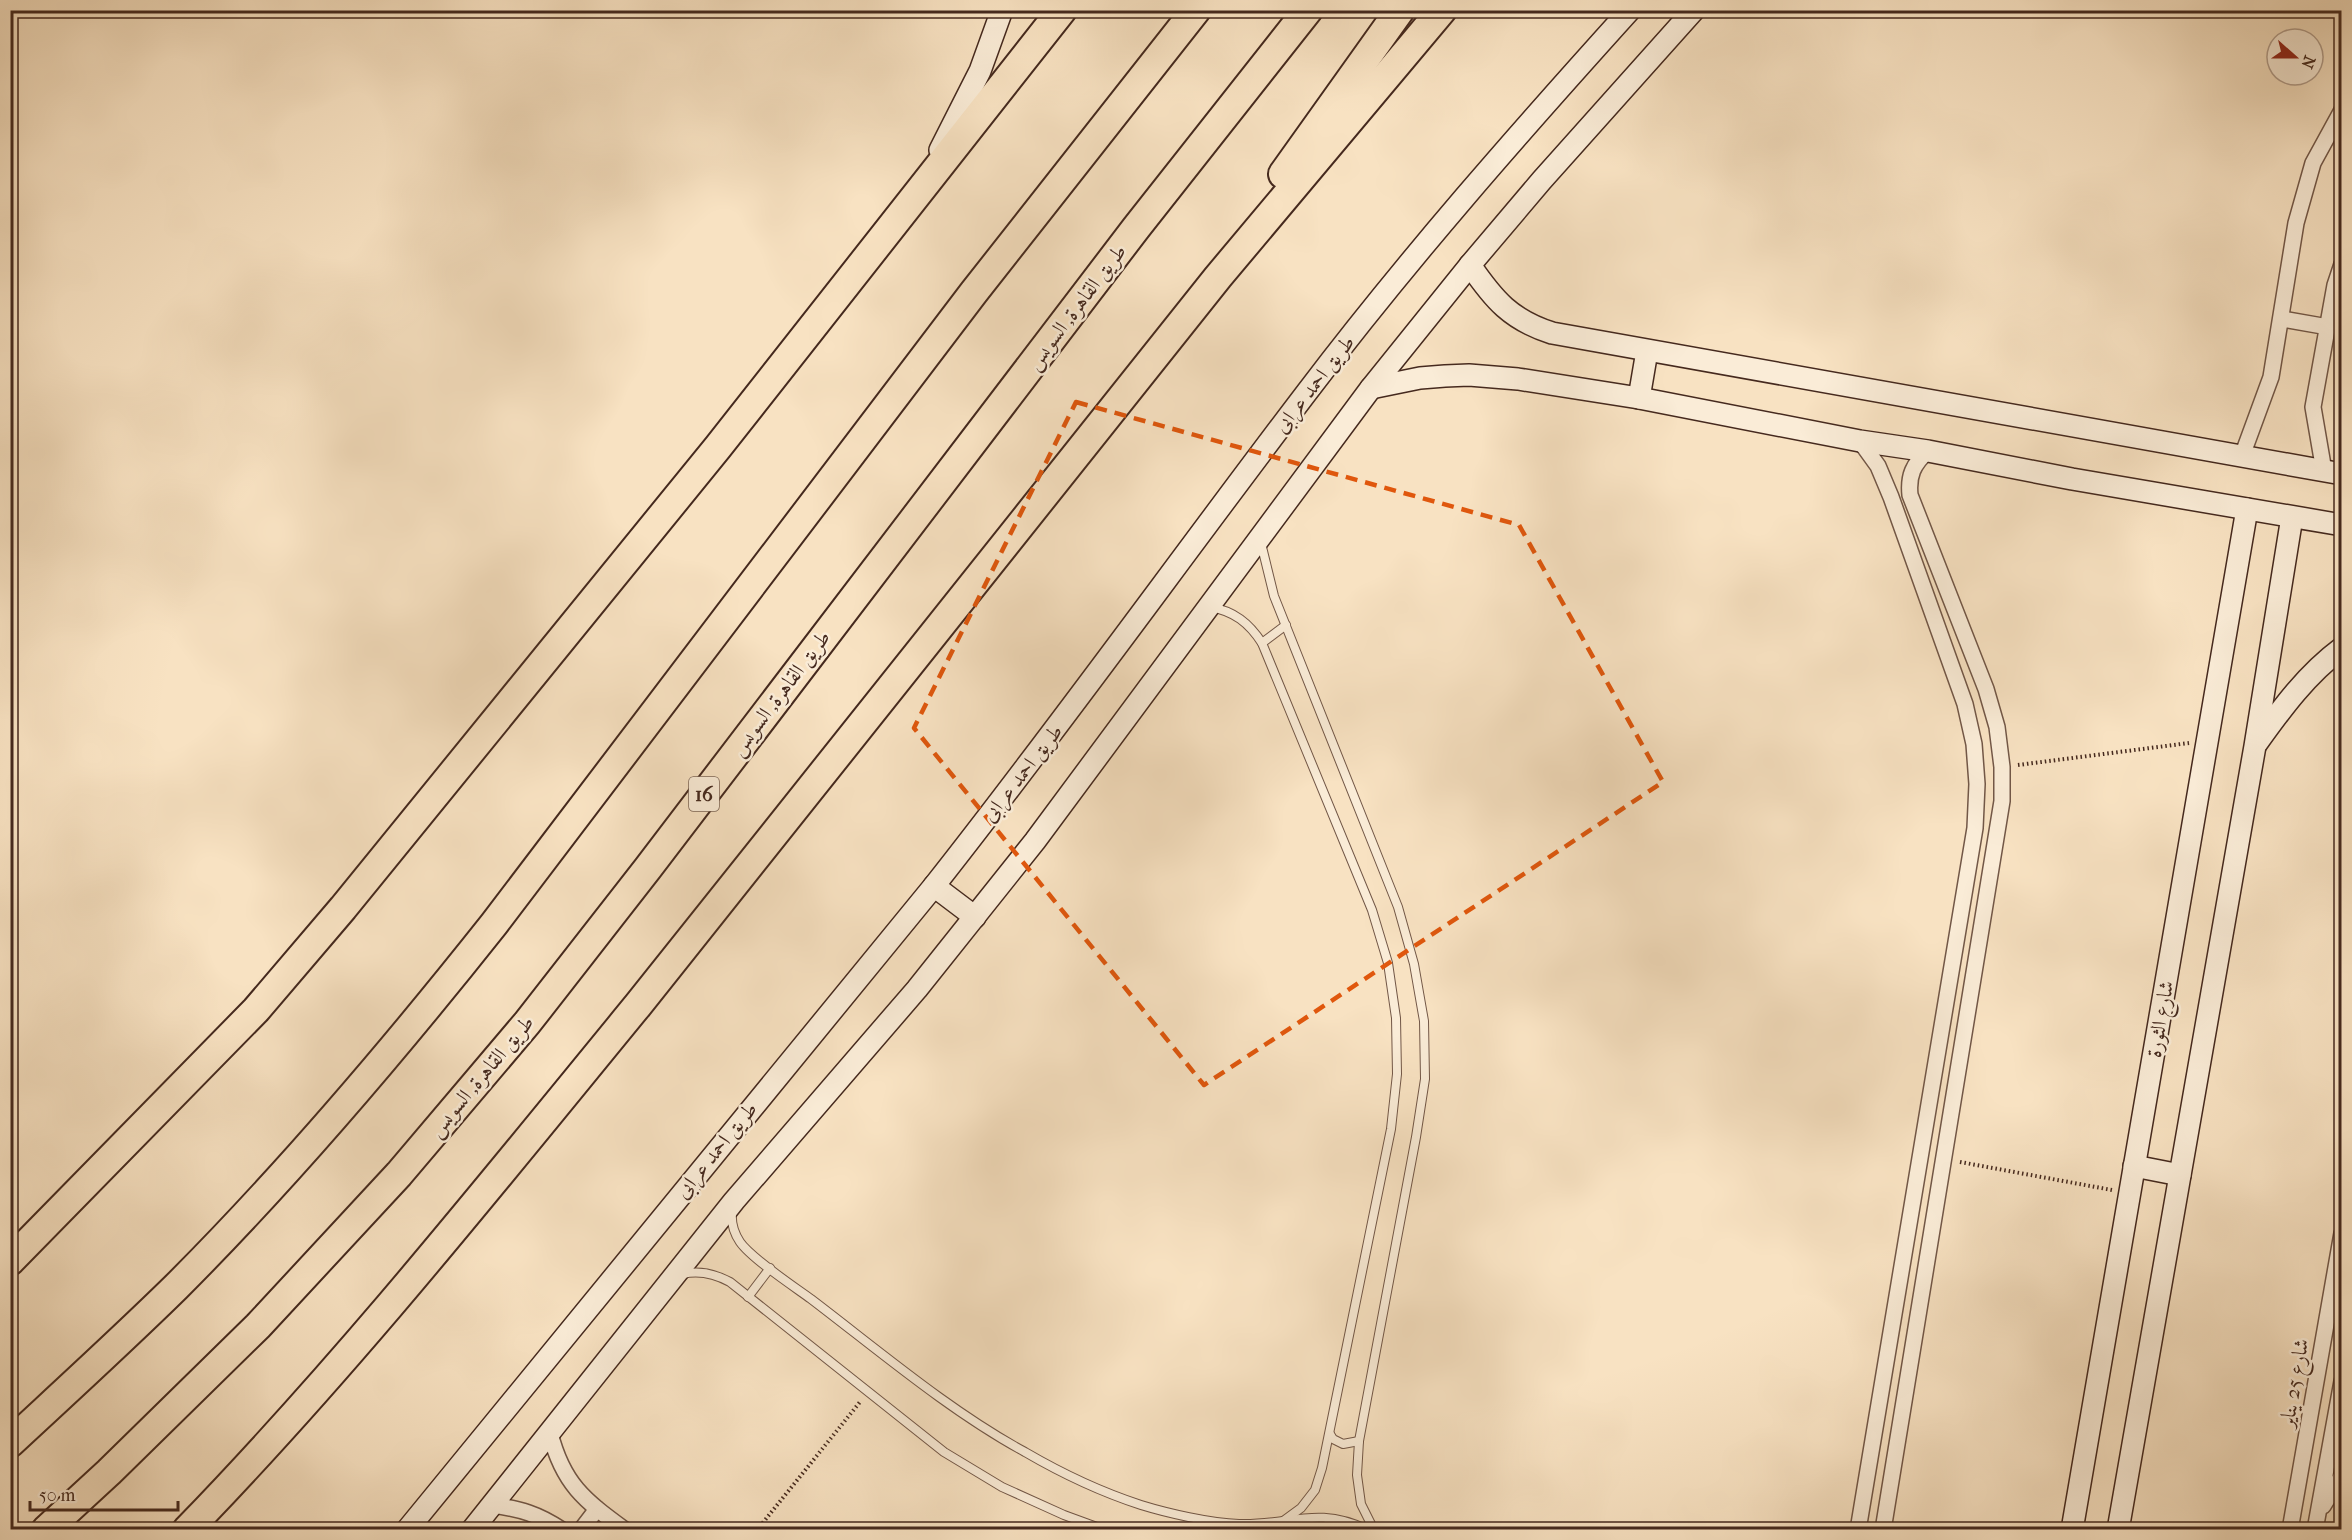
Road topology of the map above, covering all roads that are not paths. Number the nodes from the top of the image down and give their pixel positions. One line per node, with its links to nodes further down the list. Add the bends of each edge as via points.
1 (1002, 10): 10 (street, via 980,71)
2 (1062, 10): 10 (highway)
3 (1196, 10): 44 (highway, via 974,292 423,1014 339,1112 175,1287)
4 (1308, 10): 52 (highway, طريق القاهرة, السويس / 16, via 1129,237 527,1023 399,1174 298,1284 184,1400)
5 (1400, 10): 13 (highway, via 1286,169)
6 (1442, 10): 13 (highway)
7 (1630, 10): 32 (street, طريق احمد عرابى, via 1374,306)
8 (1694, 10): 12 (street)
9 (2342, 110): 14 (street, via 2313,163 2296,223)
10 (915, 195): 38 (highway, via 718,447 336,916 256,1010)
11 (2342, 264): 15 (street)
12 (1470, 266): 16 (street, via 1497,302 1532,327); 17 (street)
13 (1218, 277): 53 (highway, via 551,1111 356,1347)
14 (2282, 320): 15 (street); 21 (street, via 2271,377)
15 (2328, 327): 22 (street, via 2313,407)
16 (1647, 351): 18 (street); 21 (street)
17 (1371, 388): 18 (street, via 1420,378 1469,375); 26 (street)
18 (1640, 398): 19 (street)
19 (1860, 441): 20 (street); 63 (street, via 1884,480 1965,704 1977,784 1975,828)
20 (1928, 451): 23 (street); 64 (street, via 1910,475 1910,495 1986,689 1997,728 2002,801)
21 (2242, 456): 22 (street)
22 (2333, 472)
23 (2247, 509): 24 (street); 34 (street, شارع الثورة)
24 (2292, 517): 25 (street); 31 (street)
25 (2342, 525)
26 (1260, 537): 27 (street); 28 (lane)
27 (1209, 607): 29 (lane, via 1239,617); 33 (street)
28 (1286, 625): 29 (lane); 46 (lane, via 1398,907 1424,1021 1425,1079)
29 (1262, 643): 45 (lane, via 1372,910 1388,963 1396,1018 1397,1074 1391,1129)
30 (2342, 648): 31 (street, via 2289,699)
31 (2255, 746): 35 (street)
32 (934, 886): 33 (street); 54 (street, طريق احمد عرابى)
33 (975, 917): 36 (street, via 858,1060)
34 (2134, 1167): 35 (street); 65 (street, شارع الثورة)
35 (2180, 1175): 66 (street)
36 (734, 1201): 39 (lane, via 734,1230 741,1243); 40 (street)
37 (2341, 1240): 67 (street, شارع 25 يناير)
38 (10, 1261)
39 (770, 1268): 41 (lane); 50 (lane, via 969,1418 1081,1481 1141,1505 1215,1521 1260,1524)
40 (675, 1275): 41 (lane, via 717,1275); 43 (street)
41 (748, 1297): 59 (lane, via 944,1452 1002,1487)
42 (2342, 1381): 51 (street)
43 (550, 1433): 48 (street); 49 (street, via 567,1479)
44 (17, 1434)
45 (1330, 1434): 46 (lane, via 1343,1444); 50 (lane, via 1315,1490 1301,1508)
46 (1359, 1441): 62 (lane, via 1361,1504)
47 (2342, 1475): 51 (street)
48 (492, 1505): 55 (street); 56 (street, via 540,1516)
49 (597, 1509): 57 (street); 58 (street)
50 (1283, 1520): 60 (lane); 61 (lane, via 1335,1518)
51 (2316, 1523)
52 (46, 1530)
53 (188, 1530)
54 (406, 1530)
55 (472, 1530)
56 (562, 1530)
57 (581, 1530)
58 (625, 1530)
59 (1105, 1530)
60 (1271, 1530)
61 (1368, 1530)
62 (1374, 1530)
63 (1858, 1530)
64 (1884, 1530)
65 (2072, 1530)
66 (2118, 1530)
67 (2290, 1530)

